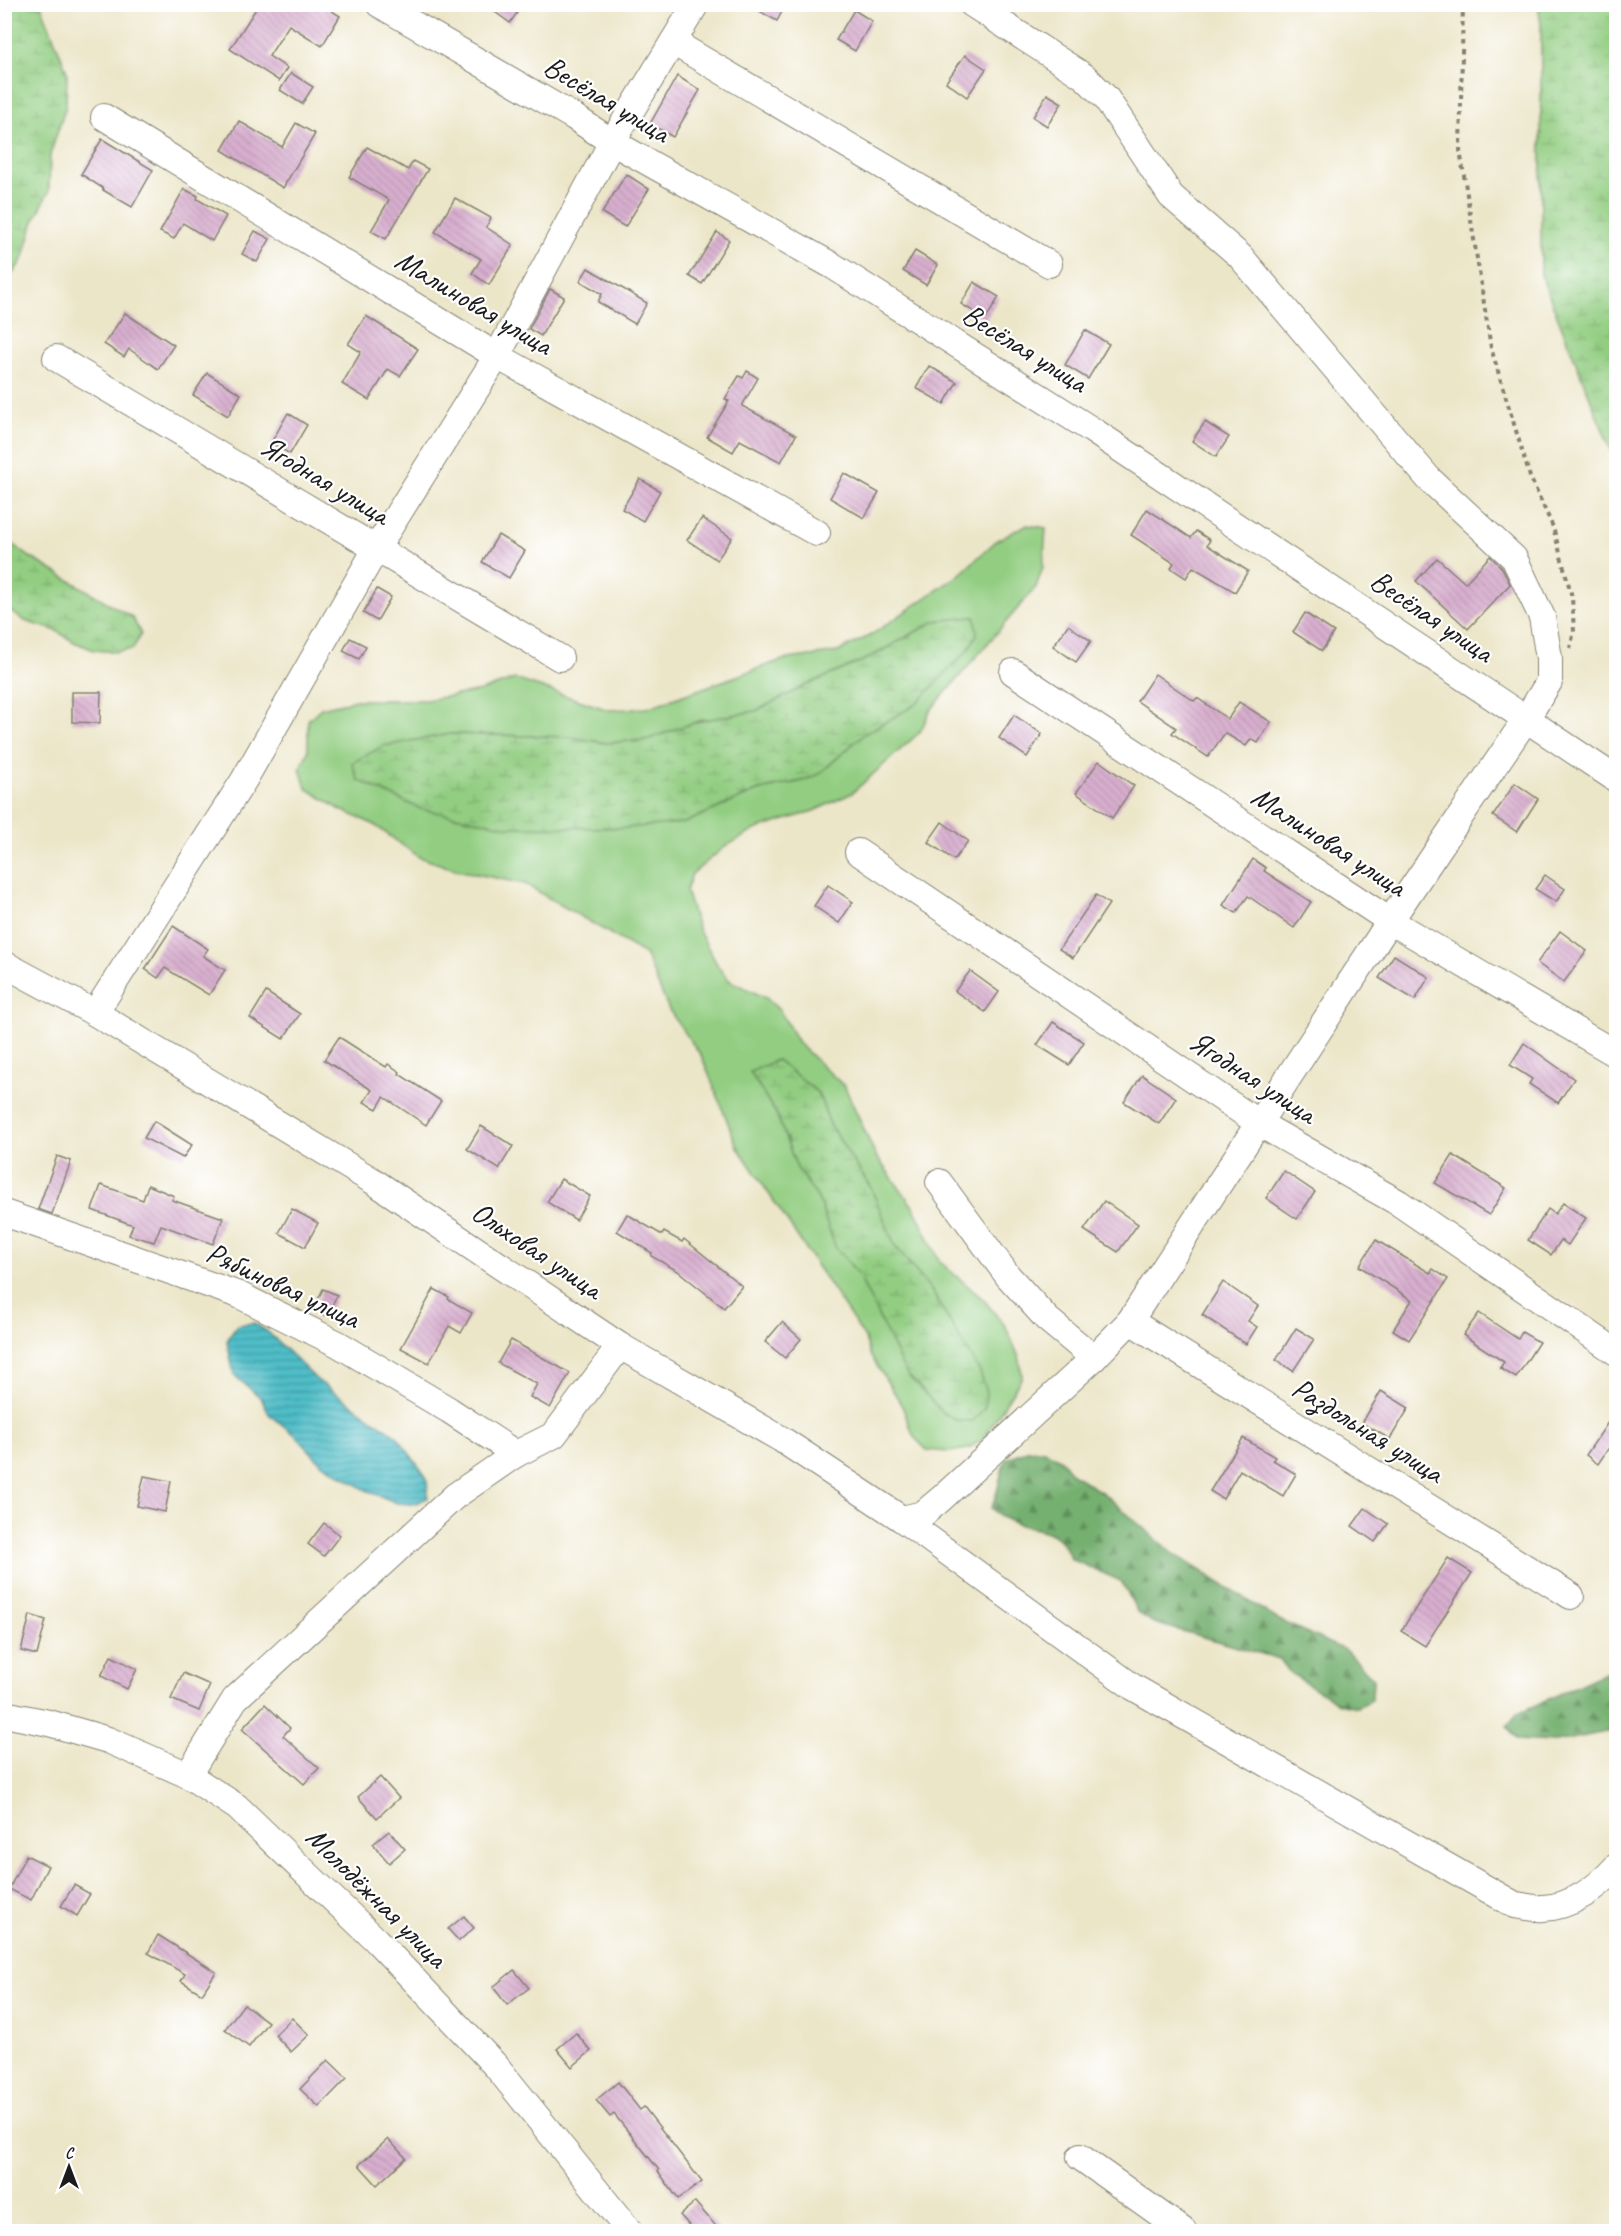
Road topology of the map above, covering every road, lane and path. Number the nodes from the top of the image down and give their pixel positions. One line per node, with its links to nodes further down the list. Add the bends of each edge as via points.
1 (379, 4): 7 (street, Весёлая улица)
2 (696, 4): 5 (street)
3 (972, 4): 16 (street, via 1085,77 1106,98 1171,196 1240,256 1429,479 1514,558 1542,617 1549,658 1550,682)
4 (1463, 4): 13 (path, via 1460,150 1491,348 1530,477 1553,527 1572,597 1574,632)
5 (672, 42): 7 (street); 8 (street)
6 (104, 117): 9 (street, Малиновая улица)
7 (612, 142): 9 (street); 16 (street, Весёлая улица, via 833,266 1092,430)
8 (1049, 264)
9 (497, 356): 11 (street, Малиновая улица); 12 (street)
10 (56, 358): 12 (street, Ягодная улица)
11 (816, 533)
12 (376, 549): 14 (street, Ягодная улица); 21 (street, via 244,780)
13 (1570, 650)
14 (560, 658)
15 (1013, 672): 19 (street, Малиновая улица)
16 (1526, 719): 17 (street, Весёлая улица); 19 (street)
17 (1617, 779)
18 (858, 852): 23 (street, Ягодная улица)
19 (1390, 921): 22 (street, Малиновая улица); 23 (street)
20 (4, 964): 21 (street, Ольховая улица)
21 (95, 1013): 27 (street, Ольховая улица, via 373,1181)
22 (1617, 1054)
23 (1260, 1124): 26 (street); 28 (street, Ягодная улица, via 1400,1203)
24 (939, 1182): 29 (street, via 1008,1276 1047,1319)
25 (4, 1213): 30 (street, Рябиновая улица, via 239,1294 338,1344)
26 (1130, 1321): 29 (street); 32 (street, Раздольная улица)
27 (620, 1346): 30 (street, via 554,1435); 31 (street, Ольховая улица, via 781,1439)
28 (1617, 1352)
29 (1094, 1358): 31 (street, via 942,1498 922,1514)
30 (516, 1454): 34 (street, via 455,1496 235,1700)
31 (902, 1519): 35 (street, Ольховая улица, via 1132,1687 1515,1905 1544,1908 1575,1900)
32 (1571, 1596)
33 (4, 1714): 34 (street, Молодёжная улица, via 108,1740)
34 (189, 1775): 37 (street, Молодёжная улица, via 237,1807 376,1940 496,2066)
35 (1617, 1867)
36 (1080, 2157): 38 (street)
37 (630, 2232)
38 (1185, 2232)

